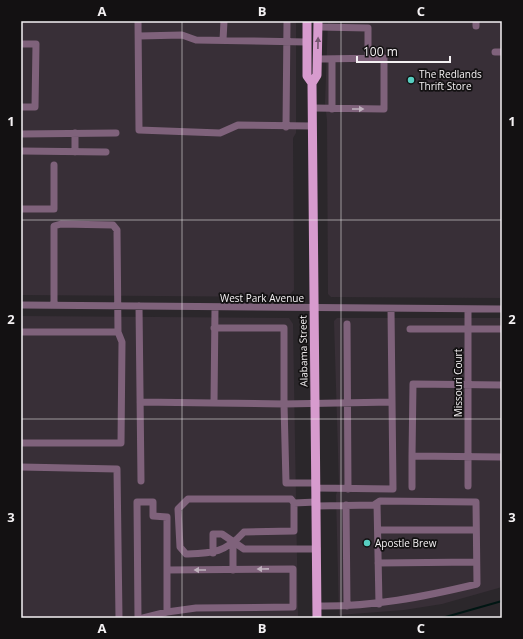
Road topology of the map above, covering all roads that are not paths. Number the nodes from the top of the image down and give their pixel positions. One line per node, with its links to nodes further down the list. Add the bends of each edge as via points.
1 (138, 21): 6 (street)
2 (224, 21): 7 (street)
3 (287, 21): 8 (street)
4 (307, 21): 9 (main road, Alabama Street)
5 (318, 24): 11 (street, via 368,28); 12 (main road, Alabama Street, one-way to 5)
6 (138, 36): 7 (street, via 182,36 196,40); 19 (street, via 139,130 220,133 238,126)
7 (223, 40): 8 (street)
8 (286, 41): 9 (street); 19 (street)
9 (307, 42): 14 (main road, Alabama Street, via 307,76)
10 (21, 44): 15 (street, via 36,44 35,107)
11 (368, 58): 13 (street); 17 (street, one-way to 11, via 384,109 384,58)
12 (318, 59): 13 (street); 14 (main road, Alabama Street, via 317,75)
13 (332, 59): 17 (street)
14 (312, 83): 16 (main road, Alabama Street)
15 (21, 107)
16 (312, 108): 17 (street); 18 (main road, Alabama Street)
17 (332, 109)
18 (312, 126): 19 (street); 33 (main road, Alabama Street)
19 (286, 127)
20 (75, 133): 21 (street); 22 (street); 24 (street)
21 (116, 133)
22 (21, 134)
23 (21, 151): 24 (street)
24 (76, 152): 25 (street)
25 (106, 152)
26 (54, 165): 27 (street, via 54,209)
27 (21, 209)
28 (21, 305): 29 (street, West Park Avenue)
29 (54, 306): 30 (street, West Park Avenue); 30 (street, via 53,234 54,226 61,224 116,227)
30 (118, 306): 31 (street, West Park Avenue); 43 (street)
31 (139, 306): 32 (street, West Park Avenue); 46 (street)
32 (215, 308): 33 (street, West Park Avenue); 38 (street)
33 (313, 308): 35 (street, West Park Avenue); 50 (main road, Alabama Street)
34 (468, 308): 35 (street, West Park Avenue); 36 (street, West Park Avenue); 41 (street, Missouri Court)
35 (391, 309): 48 (street)
36 (502, 309)
37 (347, 324): 47 (street)
38 (214, 328): 49 (street); 51 (street, via 284,328)
39 (410, 329): 41 (street)
40 (502, 329): 41 (street)
41 (468, 330): 44 (street, Missouri Court)
42 (21, 332): 43 (street)
43 (118, 332): 52 (street, via 122,342 121,443)
44 (468, 385): 45 (street); 53 (street, via 413,384); 54 (street, Missouri Court)
45 (502, 385)
46 (140, 402): 49 (street); 57 (street)
47 (348, 402): 48 (street); 50 (street); 61 (street)
48 (392, 402): 61 (street, via 392,490)
49 (214, 403): 51 (street)
50 (315, 403): 51 (street); 58 (main road, Alabama Street)
51 (284, 404): 58 (street, via 286,483)
52 (21, 444)
53 (412, 456): 54 (street); 60 (street)
54 (468, 457): 55 (street); 59 (street, Missouri Court)
55 (502, 457)
56 (21, 467): 79 (street, via 117,469)
57 (141, 481)
58 (316, 485): 61 (street); 64 (main road, Alabama Street)
59 (468, 486)
60 (412, 487)
61 (348, 489)
62 (294, 502): 64 (street); 68 (street, via 294,532 244,532); 70 (street, via 291,499 188,499 178,509 180,547 186,554)
63 (377, 503): 65 (street); 66 (street); 67 (street, via 476,502)
64 (316, 504): 65 (street); 69 (main road, Alabama Street)
65 (346, 505): 77 (street)
66 (378, 530): 67 (street); 72 (street)
67 (476, 530): 71 (street)
68 (233, 543): 69 (street, via 244,549); 70 (street); 70 (street, via 222,534 213,534); 74 (street)
69 (317, 549): 76 (main road, Alabama Street)
70 (213, 553)
71 (476, 562): 72 (street); 75 (street, via 476,584 425,597)
72 (378, 563): 75 (street)
73 (167, 570): 74 (street, one-way to 73); 78 (street); 80 (street, via 167,517 153,516 153,502 137,502)
74 (234, 570): 78 (street, one-way to 74, via 196,608 293,607 292,569)
75 (379, 604): 77 (street)
76 (317, 606): 77 (street); 82 (main road, Alabama Street)
77 (347, 606)
78 (167, 612): 81 (street)
79 (119, 618)
80 (138, 618)
81 (143, 618)
82 (317, 618)

